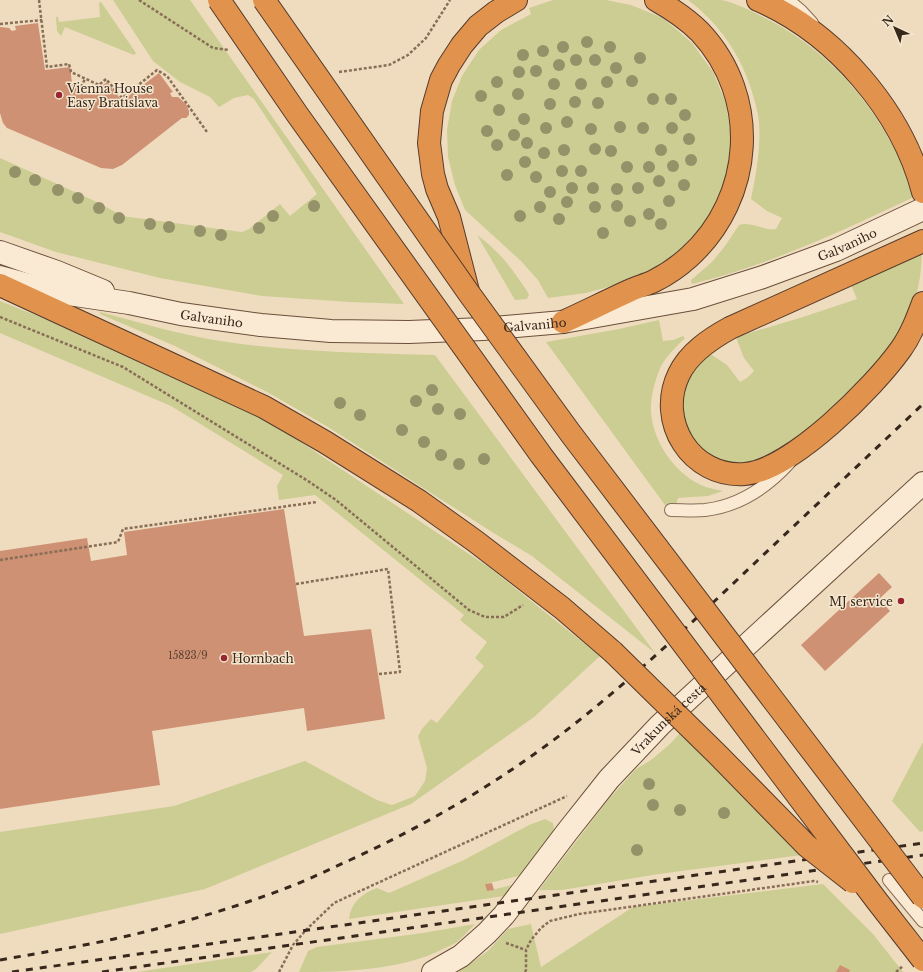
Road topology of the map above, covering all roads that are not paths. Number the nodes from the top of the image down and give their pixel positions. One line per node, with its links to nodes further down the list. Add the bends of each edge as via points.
1 (219, 0): 23 (highway, bridge, via 315,140 541,455)
2 (264, 0): 14 (highway, bridge)
3 (516, 0): 14 (highway, via 478,26 462,45 441,80 430,127 429,143 433,174 449,217)
4 (656, 0): 17 (highway, via 687,20 700,32 712,46 731,80 738,100 742,126 741,165 736,184 715,228 689,258 654,281)
5 (758, 0): 7 (highway, via 792,17)
6 (788, 0): 7 (lane)
7 (845, 59): 8 (highway, via 864,81 896,128 913,161)
8 (923, 192)
9 (923, 209): 17 (main road, Galvaniho, via 836,250 763,277 686,300)
10 (923, 241): 18 (highway, via 730,328 703,345 683,367 673,389 672,418 683,443 703,463 716,470 745,474 775,464)
11 (0, 252): 15 (main road, Galvaniho, via 57,272)
12 (0, 277): 15 (main road, Galvaniho, via 55,292)
13 (0, 285): 23 (highway, bridge, via 264,407 419,501 476,541 562,608 613,652 807,846)
14 (468, 292): 22 (highway, bridge, via 571,434)
15 (129, 303): 17 (main road, Galvaniho, via 181,314 331,331 468,330)
16 (923, 303): 18 (highway, via 915,325 886,370 864,394)
17 (563, 322)
18 (807, 444): 20 (lane, via 770,481 753,494 729,505 705,510)
19 (923, 483): 26 (main road, Vrakunská cesta, via 660,725 609,779 500,920 461,956)
20 (671, 510)
21 (889, 880): 24 (lane)
22 (923, 897)
23 (877, 902): 25 (highway, bridge)
24 (923, 921)
25 (923, 960)
26 (433, 972)

